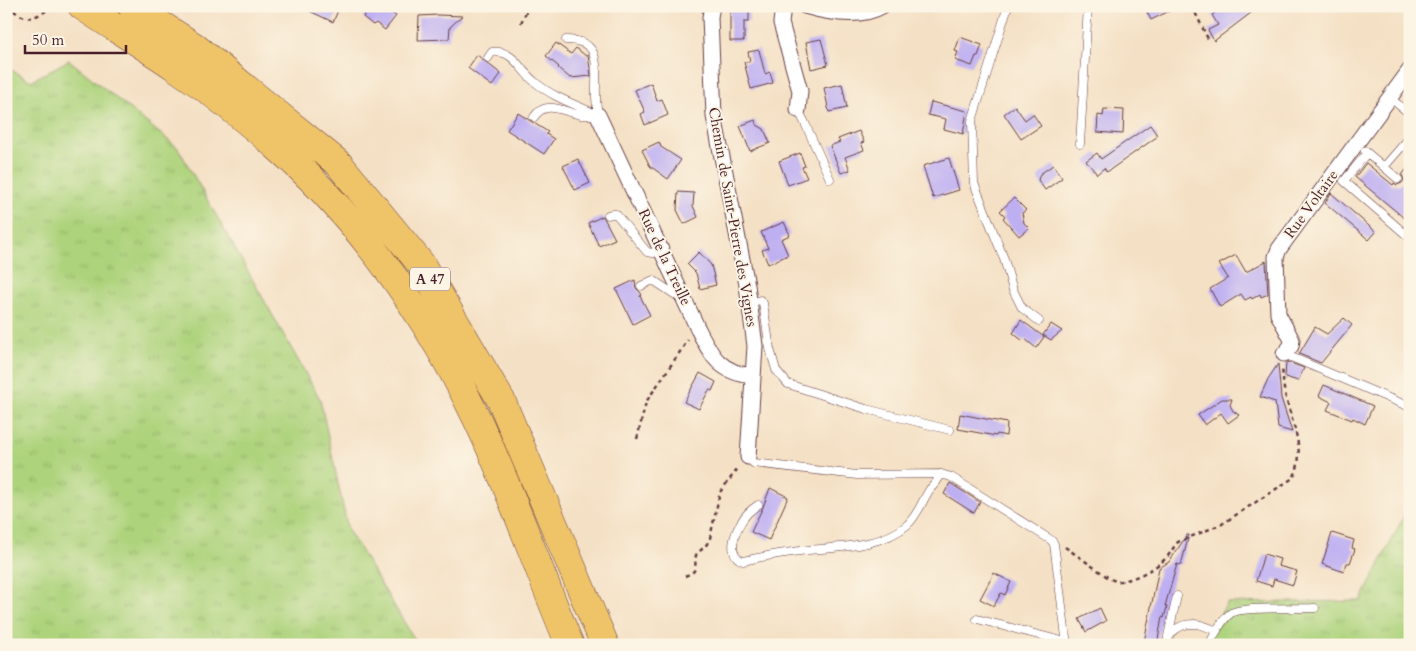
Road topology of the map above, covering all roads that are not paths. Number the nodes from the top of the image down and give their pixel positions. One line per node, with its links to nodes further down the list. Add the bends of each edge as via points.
1 (82, 6): 43 (highway, A 47, via 178,69 267,138 322,190 399,282 477,418)
2 (132, 6): 44 (highway, A 47, via 195,47 339,164 421,264 500,400)
3 (712, 6): 28 (street, Chemin de Saint-Pierre des Vignes, via 714,116)
4 (782, 6): 13 (street, via 781,23 800,91)
5 (805, 6): 6 (street, via 854,14)
6 (882, 6)
7 (1008, 6): 29 (lane, via 972,121 974,183 1013,290 1022,308)
8 (1088, 6): 18 (lane)
9 (566, 40): 15 (lane, via 575,40 593,51)
10 (488, 58): 15 (lane, via 492,52 502,51 547,91)
11 (1408, 76): 12 (street, Rue Voltaire)
12 (1390, 98): 14 (lane); 19 (street, Rue Voltaire)
13 (798, 110): 21 (lane)
14 (1410, 114)
15 (598, 115): 16 (lane, via 545,107); 25 (street, Rue de la Treille)
16 (534, 118)
17 (1410, 137): 20 (lane)
18 (1080, 144)
19 (1362, 148): 20 (lane); 24 (lane, via 1344,182); 30 (street, Rue Voltaire, via 1276,256 1278,314 1292,340)
20 (1384, 167): 22 (lane)
21 (830, 179)
22 (1398, 179)
23 (608, 215): 25 (lane, via 616,214 647,252)
24 (1410, 238)
25 (662, 251): 27 (street, Rue de la Treille)
26 (641, 286): 27 (lane, via 653,280)
27 (686, 302): 31 (street, Rue de la Treille, via 714,357 724,368 738,375)
28 (750, 303): 31 (street, Chemin de Saint-Pierre des Vignes, via 755,346); 33 (lane, via 760,300 763,303 776,370 788,384)
29 (1039, 321)
30 (1284, 354): 32 (lane)
31 (753, 376): 34 (street, Chemin de Saint-Pierre des Vignes)
32 (1410, 407)
33 (950, 430)
34 (748, 457): 35 (lane, via 760,465 857,475)
35 (941, 474): 36 (lane, via 916,514 893,534 852,545 742,561 734,554 735,536 749,512); 42 (lane, via 951,477 1054,544)
36 (758, 505)
37 (1177, 596): 41 (lane)
38 (1315, 608): 40 (lane, via 1247,609 1232,613)
39 (977, 620): 42 (lane)
40 (1217, 631): 41 (lane, via 1194,623 1176,628); 46 (lane)
41 (1168, 636): 45 (lane)
42 (1066, 644)
43 (570, 645)
44 (606, 645)
45 (1166, 645)
46 (1209, 645)

